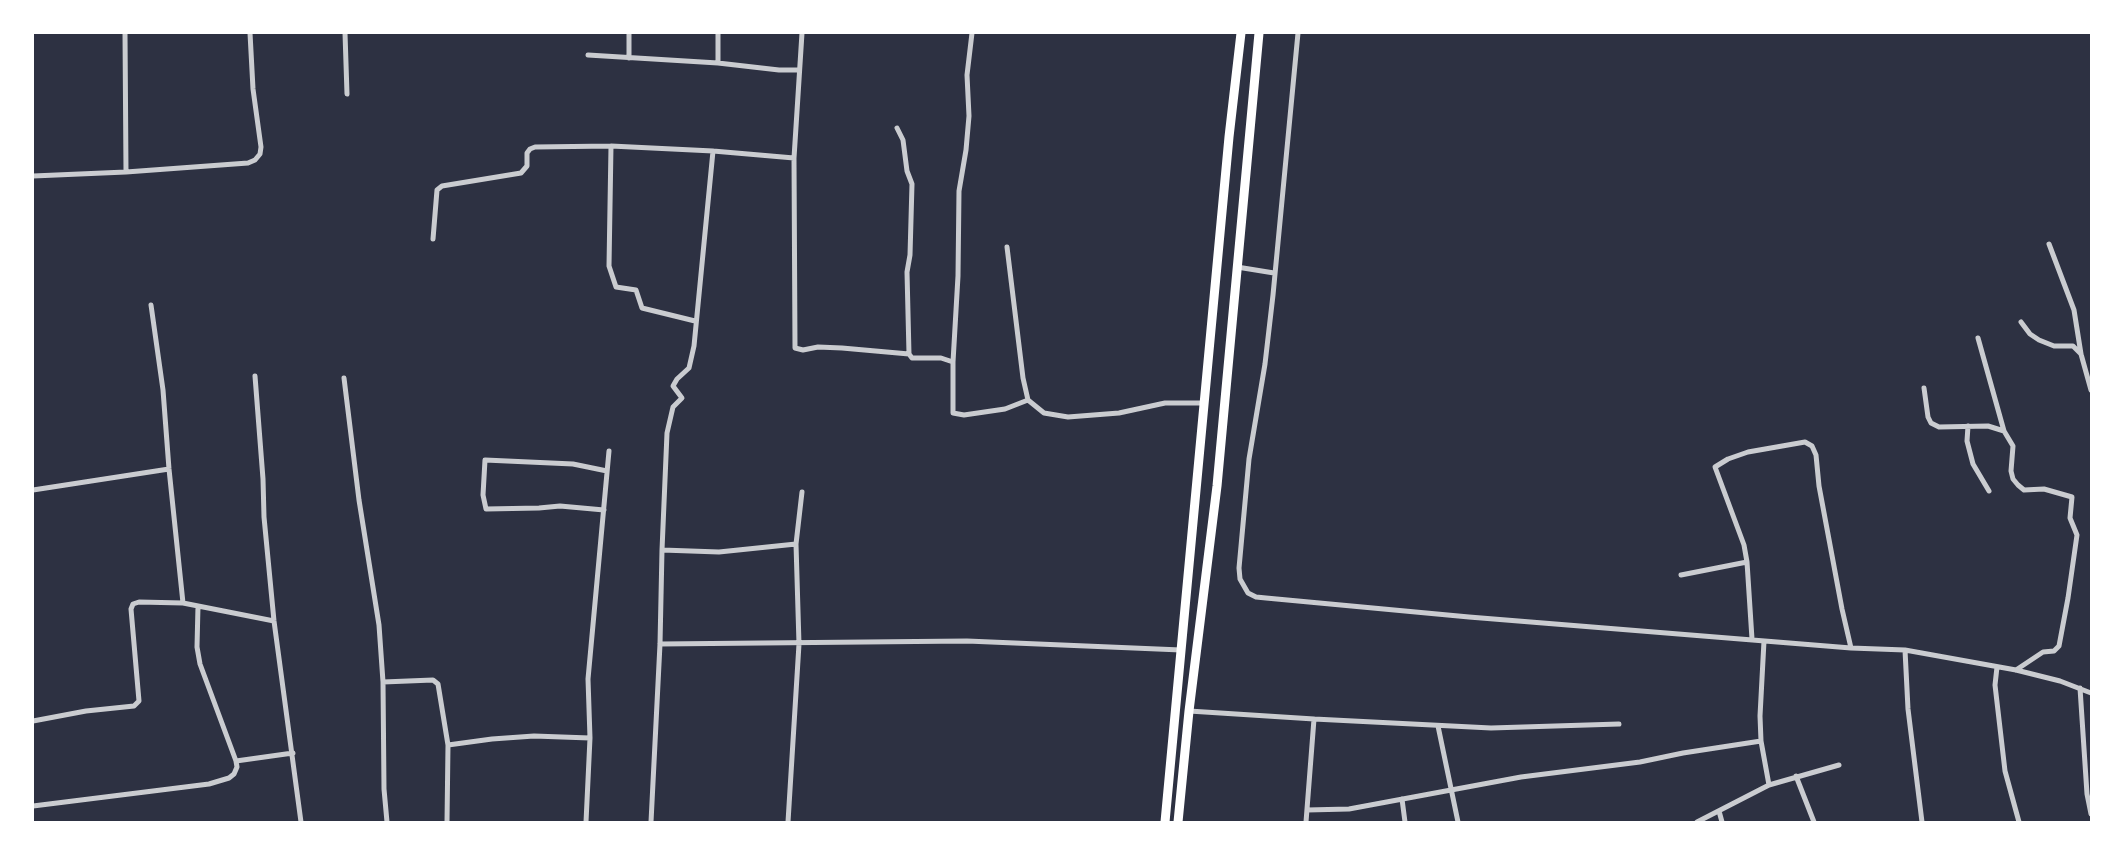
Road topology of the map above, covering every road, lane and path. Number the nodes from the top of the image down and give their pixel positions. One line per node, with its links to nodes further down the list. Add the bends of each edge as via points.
1 (125, 33): 20 (street)
2 (250, 33): 20 (street, via 260,154 255,160)
3 (345, 33): 15 (street)
4 (629, 33): 12 (street)
5 (718, 33): 13 (street)
6 (802, 33): 14 (street)
7 (972, 33): 33 (street, via 967,75 969,116 959,191)
8 (1241, 33): 40 (highway)
9 (1259, 33): 25 (highway)
10 (1298, 33): 26 (street)
11 (588, 55): 12 (street)
12 (629, 58): 13 (street)
13 (718, 63): 14 (street)
14 (799, 69): 19 (street)
15 (347, 94)
16 (897, 128): 31 (street, via 912,184 907,272)
17 (611, 146): 18 (street); 22 (street, via 535,147 527,153 527,165 521,173 442,186 437,190); 28 (street, via 609,266 616,287 636,290 642,308)
18 (713, 150): 19 (street); 28 (street)
19 (794, 158): 31 (street, via 795,348)
20 (126, 172): 21 (street)
21 (33, 176)
22 (434, 239)
23 (2049, 244): 32 (street, via 2074,310)
24 (1007, 247): 39 (street)
25 (1237, 267): 26 (street); 69 (highway, via 1217,486)
26 (1275, 273): 57 (street, via 1249,459 1239,568 1242,587 1248,593 1256,597 1469,617)
27 (151, 305): 44 (street)
28 (695, 321): 51 (street, via 689,368 673,386 682,398 673,407 667,433)
29 (2022, 322): 32 (street, via 2039,340 2054,346 2073,346)
30 (1978, 338): 42 (street)
31 (909, 354): 33 (street, via 912,358)
32 (2081, 354): 35 (street)
33 (953, 362): 39 (street, via 953,413 989,412)
34 (255, 376): 56 (street)
35 (2089, 376): 38 (street)
36 (344, 378): 66 (street, via 379,626)
37 (1924, 388): 41 (street, via 1931,423 1939,427)
38 (2091, 390)
39 (1028, 400): 40 (street, via 1044,413 1068,417 1119,413 1165,403)
40 (1204, 403): 62 (highway)
41 (1968, 426): 42 (street); 47 (street, via 1973,464)
42 (2004, 431): 65 (street, via 2013,446 2013,479 2024,490 2044,489 2072,497 2070,518 2077,535 2059,646)
43 (609, 452): 45 (street)
44 (169, 469): 46 (street); 54 (street)
45 (607, 471): 49 (street); 49 (street, via 573,464 485,460 486,509 560,506)
46 (33, 489)
47 (1989, 491)
48 (802, 492): 50 (street)
49 (604, 510): 74 (street, via 588,679)
50 (796, 544): 51 (street, via 719,552); 60 (street)
51 (662, 550): 59 (street)
52 (1747, 561): 53 (street); 57 (street); 61 (street, via 1715,467 1765,448 1805,442 1816,455)
53 (1680, 575)
54 (183, 603): 55 (street); 71 (street, via 133,604 139,701 135,706)
55 (198, 606): 56 (street); 78 (street, via 200,664)
56 (274, 621): 77 (street)
57 (1752, 639): 58 (street)
58 (1764, 641): 61 (street); 75 (street)
59 (660, 644): 60 (street); 92 (street)
60 (799, 644): 62 (street, via 967,641); 93 (street)
61 (1851, 648): 63 (street)
62 (1181, 650): 94 (highway)
63 (1905, 650): 64 (street); 102 (street)
64 (1997, 667): 65 (street); 103 (street, via 1995,685 2005,771)
65 (2016, 670): 67 (street)
66 (383, 682): 76 (street, via 434,680 438,684); 89 (street)
67 (2080, 688): 68 (street); 87 (street)
68 (2091, 693)
69 (1189, 711): 70 (street); 95 (highway)
70 (1314, 719): 73 (street); 85 (street)
71 (33, 721)
72 (1619, 724): 73 (street)
73 (1438, 726): 82 (street)
74 (590, 738): 76 (street, via 534,736); 91 (street)
75 (1761, 741): 81 (street); 82 (street)
76 (448, 745): 90 (street)
77 (293, 753): 78 (street); 88 (street)
78 (236, 761): 84 (street, via 234,774 208,784)
79 (1839, 765): 80 (street)
80 (1796, 777): 81 (street); 101 (street)
81 (1769, 785): 86 (street)
82 (1451, 789): 83 (street); 98 (street)
83 (1402, 799): 85 (street, via 1348,809); 97 (street)
84 (33, 806)
85 (1307, 810): 96 (street)
86 (1719, 810): 99 (street); 100 (street)
87 (2091, 814)
88 (301, 822)
89 (387, 822)
90 (447, 822)
91 (586, 822)
92 (651, 822)
93 (788, 822)
94 (1165, 822)
95 (1178, 822)
96 (1306, 822)
97 (1405, 822)
98 (1458, 822)
99 (1697, 822)
100 (1722, 822)
101 (1814, 822)
102 (1922, 822)
103 (2019, 822)

